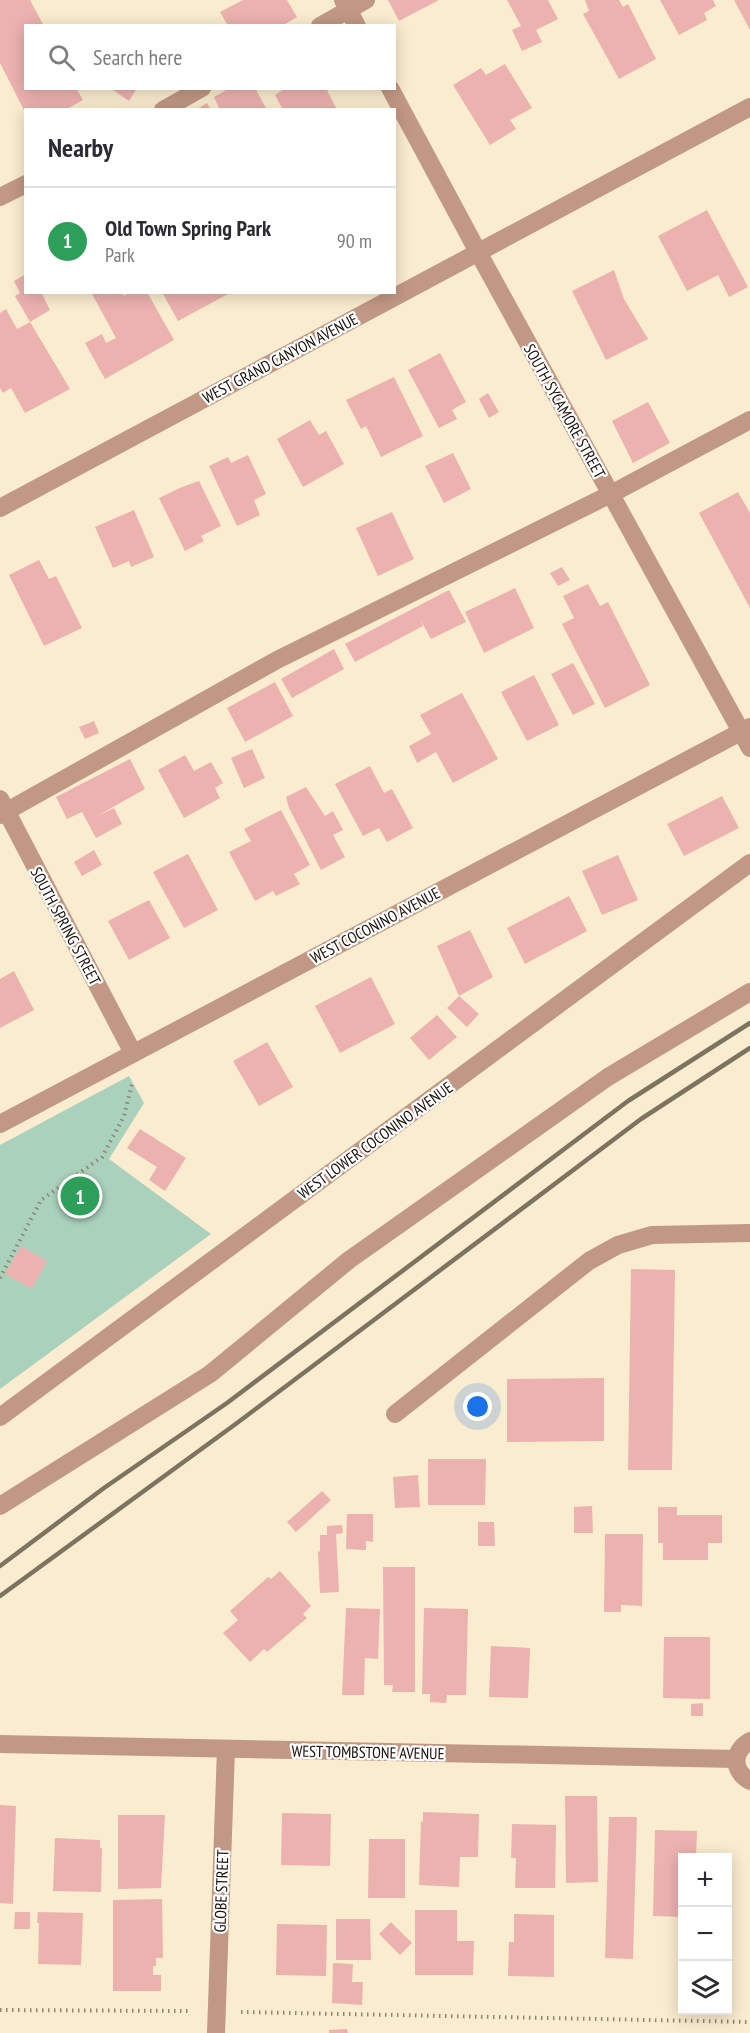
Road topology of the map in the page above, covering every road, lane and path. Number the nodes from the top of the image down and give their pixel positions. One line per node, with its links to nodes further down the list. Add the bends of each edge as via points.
1 (366, 0): 2 (street)
2 (349, 12): 3 (street)
3 (324, 24)
4 (198, 90): 7 (street)
5 (391, 90): 10 (street, SOUTH SYCAMORE STREET)
6 (750, 107): 10 (street, WEST GRAND CANYON AVENUE)
7 (167, 108)
8 (24, 185): 9 (street)
9 (0, 197)
10 (478, 252): 12 (street, SOUTH SYCAMORE STREET); 13 (street, WEST GRAND CANYON AVENUE)
11 (750, 420): 12 (street)
12 (611, 494): 14 (street, SOUTH SYCAMORE STREET); 15 (street, via 277,660)
13 (0, 507)
14 (747, 736): 18 (street, WEST COCONINO AVENUE)
15 (2, 808): 18 (street, SOUTH SPRING STREET)
16 (750, 863): 23 (street, WEST LOWER COCONINO AVENUE)
17 (750, 992): 24 (street, via 608,1077 350,1260 210,1374)
18 (133, 1053): 19 (street, WEST COCONINO AVENUE); 21 (path, via 135,1073 124,1116 102,1157 41,1200)
19 (0, 1124)
20 (750, 1233): 22 (street, via 652,1234 618,1245 590,1261)
21 (0, 1278)
22 (395, 1414)
23 (0, 1417)
24 (0, 1506)
25 (750, 1741): 28 (street, via 738,1751)
26 (0, 1744): 27 (street, WEST TOMBSTONE AVENUE)
27 (226, 1749): 28 (street, WEST TOMBSTONE AVENUE); 31 (street, GLOBE STREET)
28 (736, 1759): 29 (street, via 742,1776)
29 (750, 1781)
30 (0, 2010): 31 (path)
31 (216, 2011): 32 (path); 33 (street, GLOBE STREET)
32 (750, 2022)
33 (216, 2033)

